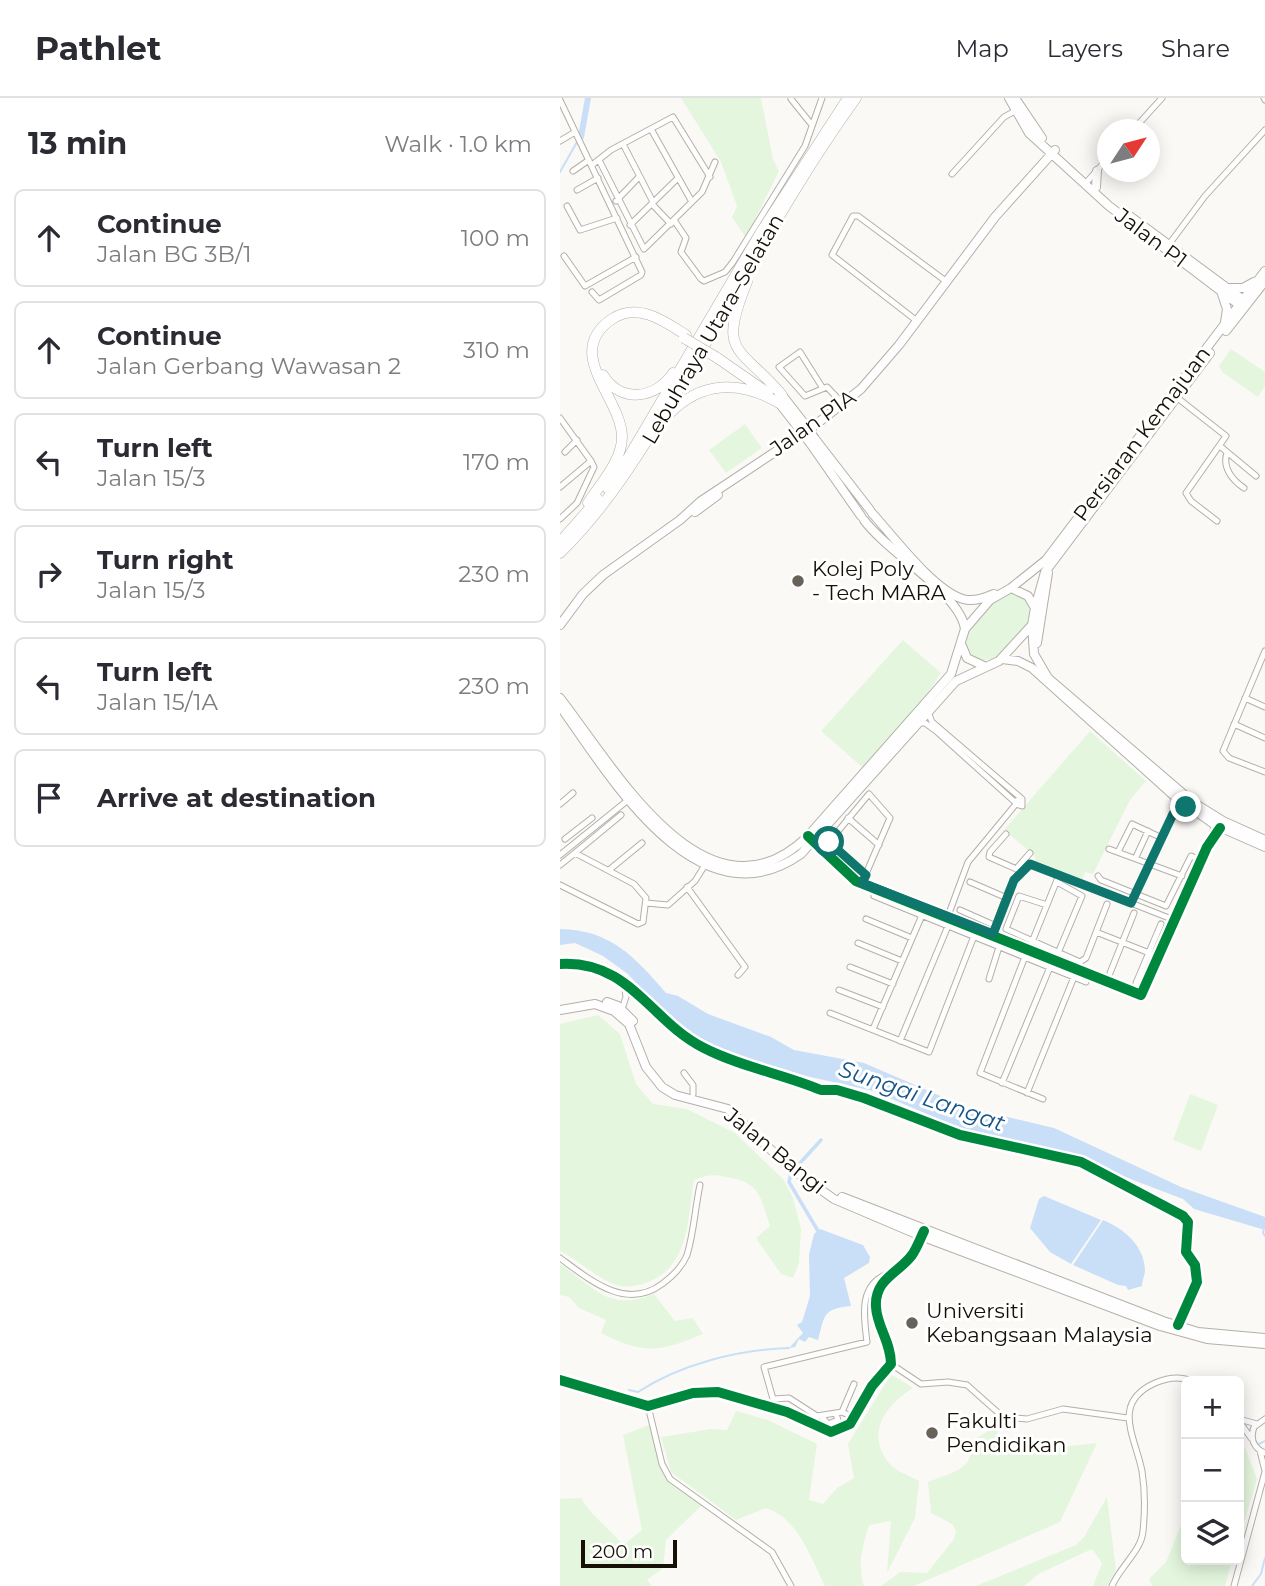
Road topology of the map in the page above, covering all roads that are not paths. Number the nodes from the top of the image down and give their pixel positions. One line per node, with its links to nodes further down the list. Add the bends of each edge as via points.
1 (848, 98): 56 (highway, Lebuhraya Utara–Selatan, via 798,172)
2 (856, 98): 44 (highway, Lebuhraya Utara–Selatan)
3 (1009, 98): 9 (main road, Jalan P1)
4 (1015, 98): 20 (main road, Jalan P1)
5 (1162, 98): 11 (street)
6 (791, 99): 13 (street)
7 (560, 100): 10 (street)
8 (820, 100): 13 (street)
9 (1015, 111): 18 (main road, Jalan P1); 28 (street)
10 (563, 113): 15 (street)
11 (1143, 119)
12 (799, 124): 13 (street)
13 (810, 124): 42 (street, via 805,146 724,271 701,279 681,252 686,238)
14 (651, 129): 19 (street); 29 (street, via 673,117); 32 (street)
15 (575, 130): 17 (street); 24 (street)
16 (1265, 131): 45 (street, via 1205,196)
17 (560, 139)
18 (1040, 143): 20 (main road, Jalan P1); 25 (main road)
19 (623, 144): 21 (street); 31 (street)
20 (1054, 152): 23 (main road, Jalan P1); 25 (main road, Jalan P1A); 33 (main road, Jalan P1)
21 (599, 160): 24 (street); 36 (street)
22 (715, 162): 29 (street)
23 (1060, 162): 25 (main road); 33 (main road, Jalan P1)
24 (591, 163): 26 (street); 30 (street)
25 (1042, 165): 49 (main road, Jalan P1A)
26 (573, 171)
27 (1097, 171): 33 (main road); 34 (main road)
28 (951, 174)
29 (710, 177): 37 (street)
30 (598, 178): 35 (street); 39 (street)
31 (639, 178): 36 (street); 38 (street)
32 (678, 178): 37 (street); 38 (street)
33 (1086, 180): 34 (main road, Jalan P1); 45 (main road, Jalan P1)
34 (1096, 187): 45 (main road, Jalan P1)
35 (577, 190)
36 (618, 200): 39 (street); 43 (street)
37 (692, 202): 42 (street)
38 (652, 203): 42 (street); 43 (street)
39 (611, 204): 41 (street)
40 (567, 206): 41 (street, via 580,230)
41 (617, 218): 47 (street)
42 (672, 222): 43 (street, via 644,249)
43 (630, 225)
44 (766, 237): 59 (highway, via 735,312 732,331 740,355); 69 (highway, Lebuhraya Utara–Selatan)
45 (1167, 247): 50 (main road, Jalan P1)
46 (564, 256): 47 (street, via 585,286)
47 (636, 257): 51 (street, via 641,275 598,301)
48 (1263, 276): 50 (main road, via 1243,288); 52 (main road, Persiaran Kemajuan)
49 (947, 282): 53 (main road, Jalan P1A); 53 (street, via 853,216 832,255)
50 (1224, 289): 52 (main road, Jalan P1); 54 (main road)
51 (592, 292)
52 (1244, 304): 54 (main road, Persiaran Kemajuan); 58 (main road, Persiaran Kemajuan)
53 (917, 321): 60 (main road, Jalan P1A, via 886,363)
54 (1225, 325): 58 (main road, Persiaran Kemajuan)
55 (685, 337): 56 (highway, via 643,318 618,322 600,341 599,369 617,390 646,395 665,383); 59 (highway, bridge); 74 (highway, via 644,313 615,317 600,330 593,348 595,370 617,413 622,439 615,461)
56 (692, 351): 74 (highway, Lebuhraya Utara–Selatan, via 628,458)
57 (822, 387): 57 (street, via 805,396 779,367 800,352); 60 (street)
58 (1175, 396): 64 (street, via 1225,434); 77 (main road, Persiaran Kemajuan); 78 (main road, Persiaran Kemajuan, via 1046,560)
59 (780, 399): 63 (main road, bridge); 69 (highway, via 731,386 693,394 667,415)
60 (844, 405): 83 (main road, Jalan P1A, via 603,575)
61 (561, 422): 62 (street)
62 (577, 440): 65 (street); 67 (street)
63 (812, 441): 80 (main road, via 871,511 948,590 969,600); 81 (main road, via 886,546)
64 (1220, 447): 66 (street); 73 (street, via 1186,493)
65 (565, 452)
66 (1227, 453): 68 (street); 71 (street, via 1227,467)
67 (590, 458): 70 (street); 72 (street, via 594,467 583,492)
68 (1256, 476)
69 (623, 479): 76 (highway, Lebuhraya Utara–Selatan)
70 (561, 483)
71 (1244, 488)
72 (560, 519)
73 (1217, 521)
74 (571, 531): 75 (highway, Lebuhraya Utara–Selatan)
75 (560, 542)
76 (560, 553)
77 (1050, 566): 82 (main road, Persiaran Kemajuan, via 1040,581); 89 (main road, via 1037,639)
78 (1025, 577): 79 (main road, Persiaran Kemajuan); 80 (main road)
79 (1011, 588): 80 (main road); 82 (main road, via 1028,596)
80 (993, 595): 85 (main road)
81 (958, 607): 85 (main road); 95 (main road, via 958,642)
82 (1035, 608): 84 (main road)
83 (560, 624)
84 (1032, 625): 88 (main road); 89 (main road)
85 (965, 629): 86 (main road)
86 (961, 642): 90 (main road, via 967,658); 95 (main road, via 953,672)
87 (1265, 651): 91 (street)
88 (1002, 659): 90 (main road); 93 (main road, via 1023,663)
89 (1038, 664): 130 (main road, via 1048,678 1178,791)
90 (987, 666): 94 (main road)
91 (1257, 669): 92 (street); 97 (street)
92 (1265, 672)
93 (1038, 674): 94 (main road, via 1009,663); 112 (main road)
94 (956, 681): 100 (main road)
95 (940, 687): 129 (main road)
96 (560, 698): 104 (main road)
97 (1245, 698): 99 (street); 102 (street)
98 (560, 706): 103 (main road)
99 (1265, 707)
100 (928, 712): 101 (main road); 115 (street, via 932,722)
101 (918, 723): 108 (main road); 115 (street, via 936,731)
102 (1234, 724): 105 (street); 107 (street, via 1224,754)
103 (579, 732): 104 (main road); 106 (main road)
104 (590, 737): 106 (main road); 109 (main road)
105 (1265, 738)
106 (593, 750): 113 (main road)
107 (1265, 772)
108 (871, 778): 111 (main road, via 866,789); 129 (main road)
109 (625, 786): 113 (main road); 114 (main road)
110 (573, 793): 116 (street)
111 (869, 794): 121 (street); 131 (street, via 890,816)
112 (1172, 794): 117 (main road); 118 (street, via 1176,803)
113 (628, 800): 114 (main road); 132 (street); 145 (main road, via 664,836)
114 (638, 803): 138 (main road, via 658,824)
115 (1017, 803): 168 (street, via 971,863)
116 (560, 804)
117 (1192, 809): 118 (street, via 1181,808); 122 (main road)
118 (1173, 814): 126 (street)
119 (621, 815): 135 (street)
120 (592, 818): 127 (street)
121 (848, 818): 131 (street); 149 (street, via 829,842)
122 (1217, 827): 130 (main road); 141 (street)
123 (1148, 831): 126 (street); 134 (street, via 1130,826); 139 (street)
124 (560, 833): 127 (street)
125 (1006, 834): 147 (street, via 989,857)
126 (1162, 838): 143 (street)
127 (565, 839): 132 (street)
128 (642, 843): 146 (street)
129 (815, 843): 142 (main road, via 769,863 743,867); 145 (main road, via 791,862 759,873 731,873); 154 (street)
130 (1265, 844)
131 (879, 845): 149 (street)
132 (570, 846): 137 (street)
133 (1109, 849): 134 (street)
134 (1119, 850): 139 (street)
135 (575, 853): 140 (street); 146 (street)
136 (1030, 853): 147 (street)
137 (561, 854): 140 (street)
138 (702, 854): 142 (main road); 145 (main road)
139 (1136, 857): 143 (street)
140 (567, 859): 144 (street)
141 (1201, 860): 151 (street, via 1191,856); 170 (street)
142 (716, 861): 145 (main road)
143 (1150, 863): 151 (street); 157 (street)
144 (560, 865)
145 (705, 865): 156 (street)
146 (609, 870): 161 (street, via 634,884)
147 (1018, 870): 148 (street, via 1035,864); 159 (street)
148 (1060, 874): 153 (street); 160 (street)
149 (866, 875): 154 (street)
150 (1098, 876): 157 (street)
151 (1182, 876): 157 (street, via 1165,906)
152 (970, 882): 159 (street)
153 (1057, 882): 163 (street); 183 (street, via 1082,896)
154 (862, 883): 164 (street)
155 (560, 885): 161 (street, via 638,924 643,922)
156 (687, 887): 161 (street, via 668,905); 192 (street, via 745,967)
157 (1135, 894): 160 (street)
158 (874, 896): 167 (street)
159 (1007, 898): 173 (street)
160 (1131, 903): 170 (street)
161 (646, 904)
162 (1107, 904): 174 (street)
163 (1047, 905): 178 (street); 178 (street, via 1025,896 1017,898 1006,929)
164 (925, 907): 167 (street); 168 (street)
165 (960, 910): 173 (street)
166 (1134, 913): 180 (street)
167 (922, 916): 172 (street); 177 (street)
168 (950, 917): 175 (street)
169 (866, 919): 177 (street)
170 (1174, 920): 185 (street)
171 (1161, 924): 184 (street)
172 (948, 926): 176 (street); 205 (street)
173 (996, 926): 175 (street)
174 (1096, 932): 180 (street); 183 (street, via 1084,960)
175 (993, 934): 182 (street)
176 (974, 936): 181 (street); 205 (street, via 929,1052)
177 (912, 939): 187 (street)
178 (1032, 942): 183 (street)
179 (858, 943): 187 (street)
180 (1122, 943): 184 (street); 191 (street)
181 (999, 947): 186 (street); 194 (street)
182 (1028, 949): 185 (street, via 1141,995); 186 (street)
183 (1058, 953)
184 (1149, 953): 185 (street); 197 (street)
185 (1157, 956)
186 (1025, 957): 190 (street); 207 (street, via 981,1075)
187 (902, 961): 198 (street)
188 (560, 964): 195 (street, via 587,965)
189 (850, 967): 198 (street)
190 (1050, 967): 193 (street); 207 (street)
191 (1110, 973)
192 (738, 975)
193 (1074, 977): 196 (street); 208 (street)
194 (989, 979)
195 (624, 981): 202 (street); 216 (street, via 702,1047 821,1090 864,1098 960,1135 1081,1162 1183,1216 1188,1223 1186,1252 1195,1265 1196,1282)
196 (1086, 982)
197 (1136, 983)
198 (893, 984): 200 (street)
199 (839, 990): 200 (street)
200 (883, 1007): 204 (street)
201 (560, 1008): 202 (main road, Jalan Bangi, via 596,999); 211 (main road, Jalan Bangi, via 595,1004 614,1011 629,1024 646,1068 662,1087 727,1109)
202 (622, 1009): 209 (main road, Jalan Bangi, via 634,1022 656,1074 672,1088)
203 (830, 1013): 204 (street)
204 (873, 1030): 205 (street)
205 (900, 1041)
206 (684, 1073): 209 (street, via 693,1085)
207 (1002, 1083): 208 (street)
208 (1027, 1093): 210 (street)
209 (693, 1094): 211 (main road, Jalan Bangi, via 718,1099 739,1111)
210 (1044, 1099)
211 (795, 1168): 213 (main road, Jalan Bangi, via 841,1196)
212 (700, 1185): 214 (street, via 686,1257 673,1276 655,1289 616,1293)
213 (922, 1233): 215 (street, via 911,1257); 216 (main road, Jalan Bangi); 218 (main road, Jalan Bangi, via 1184,1334)
214 (560, 1258)
215 (891, 1272): 219 (street, via 882,1282 876,1309 889,1341); 225 (street, via 874,1280 868,1289 863,1324 868,1342 764,1367 773,1399 789,1398)
216 (1178, 1325): 217 (main road, Jalan Bangi, via 1198,1332)
217 (1265, 1338)
218 (1265, 1344)
219 (891, 1364): 226 (street, via 872,1386); 227 (street, via 921,1384 967,1385 1007,1418 1027,1419 1063,1409)
220 (1181, 1379): 227 (street, via 1142,1390)
221 (560, 1380): 223 (street)
222 (854, 1384): 224 (street)
223 (648, 1406): 226 (street, via 710,1391 787,1412 828,1432 842,1429); 235 (street, via 670,1479 772,1552)
224 (839, 1413): 225 (street); 225 (street, via 838,1420 828,1423); 226 (street)
225 (822, 1417)
226 (855, 1418)
227 (1128, 1418): 236 (street, via 1144,1487 1143,1532)
228 (1265, 1419): 230 (street)
229 (1244, 1421): 230 (street)
230 (1257, 1424): 232 (street)
231 (1244, 1428): 232 (street)
232 (1253, 1441): 233 (street)
233 (1263, 1452): 234 (street)
234 (1265, 1471): 237 (street)
235 (792, 1586)
236 (1112, 1586)
237 (1234, 1586)

